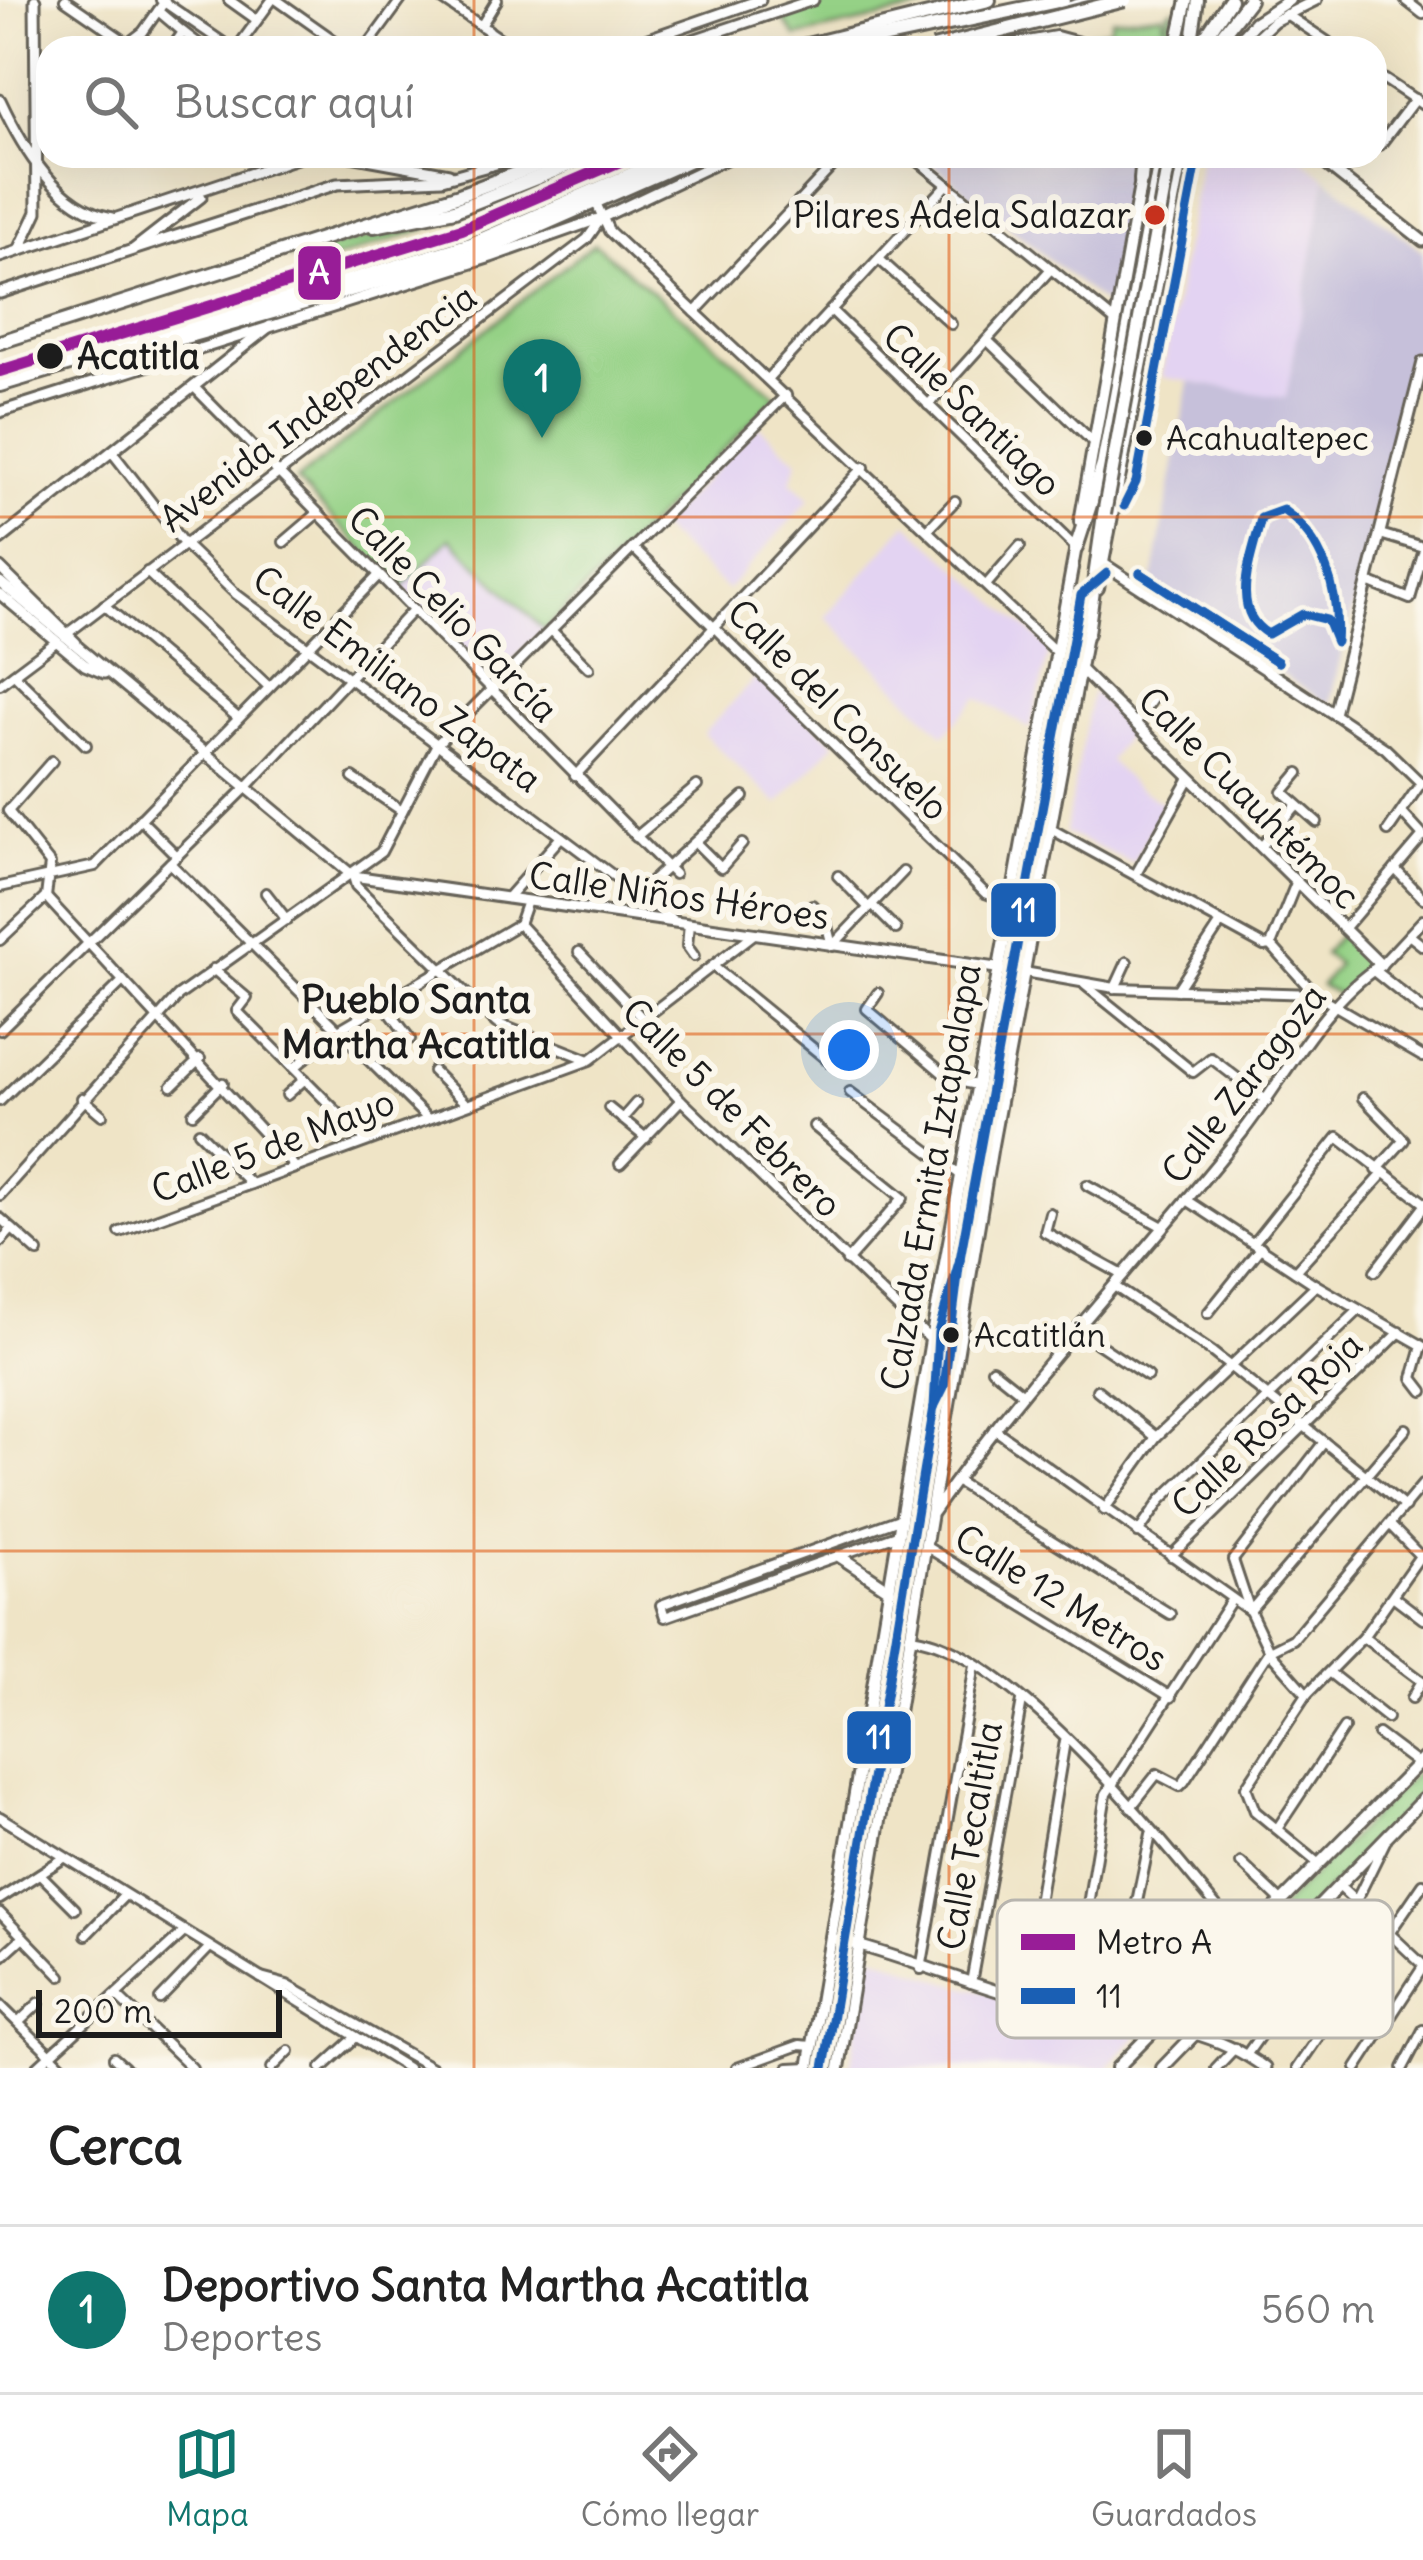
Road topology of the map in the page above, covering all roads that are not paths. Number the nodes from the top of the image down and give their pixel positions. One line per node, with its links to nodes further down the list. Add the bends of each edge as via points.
1 (35, 0): 29 (street)
2 (65, 0): 30 (street)
3 (229, 0): 26 (street)
4 (275, 0): 26 (street); 36 (street)
5 (401, 0): 37 (street)
6 (443, 0): 27 (street)
7 (497, 0): 27 (street)
8 (760, 0): 40 (street)
9 (813, 0): 41 (street)
10 (989, 0): 25 (highway)
11 (1046, 0): 25 (highway, via 953,20)
12 (1063, 0): 43 (highway)
13 (1097, 0): 45 (highway)
14 (1113, 0): 45 (highway)
15 (1125, 0): 44 (highway, bridge)
16 (1230, 0): 48 (highway)
17 (1249, 0): 49 (highway)
18 (1289, 0): 23 (main road)
19 (1316, 0): 23 (street)
20 (1405, 0): 24 (street)
21 (162, 3): 28 (street); 31 (street); 34 (street)
22 (1192, 3): 46 (main road); 47 (main road)
23 (1280, 10): 50 (main road); 51 (street); 52 (street)
24 (1423, 14)
25 (925, 16): 42 (highway)
26 (257, 20): 35 (street)
27 (485, 28): 38 (street); 39 (street)
28 (183, 32): 32 (street); 33 (street)
29 (36, 36)
30 (112, 36)
31 (137, 36)
32 (180, 36)
33 (188, 36)
34 (215, 36)
35 (244, 36)
36 (328, 36)
37 (375, 36)
38 (489, 36)
39 (497, 36)
40 (656, 36)
41 (705, 36)
42 (844, 36)
43 (892, 36)
44 (981, 36)
45 (989, 36)
46 (1180, 36)
47 (1193, 36)
48 (1203, 36)
49 (1221, 36)
50 (1246, 36)
51 (1256, 36)
52 (1319, 36)
53 (1387, 81): 55 (street)
54 (0, 100): 57 (street)
55 (1419, 102): 56 (street)
56 (1387, 137)
57 (36, 158)
58 (40, 168): 84 (street, via 37,212)
59 (43, 168): 81 (street, via 73,202)
60 (270, 168): 79 (street)
61 (413, 168): 76 (street)
62 (498, 168): 76 (street)
63 (509, 168): 82 (highway)
64 (564, 168): 82 (highway, via 501,195)
65 (645, 168): 100 (highway, via 471,244)
66 (678, 168): 80 (highway)
67 (704, 168): 80 (street)
68 (831, 168): 92 (street)
69 (926, 168): 78 (street)
70 (1151, 168): 93 (main road, Calzada Ermita Iztapalapa)
71 (1152, 168): 121 (highway, bridge, via 1103,465)
72 (1152, 168): 135 (highway, bridge)
73 (1173, 168): 77 (main road)
74 (1180, 168): 77 (main road, Calzada Ermita Iztapalapa)
75 (1330, 168): 83 (street)
76 (460, 177): 86 (street, via 344,182)
77 (1178, 183): 123 (main road, Calzada Ermita Iztapalapa)
78 (947, 185): 87 (street); 88 (street)
79 (210, 190): 81 (street); 86 (street)
80 (599, 212): 90 (highway); 92 (street); 94 (street); 111 (street, Avenida Independencia, via 586,239)
81 (121, 218): 84 (street)
82 (332, 234): 97 (highway)
83 (1423, 241)
84 (18, 250): 85 (street)
85 (0, 256)
86 (124, 256): 89 (street)
87 (879, 259): 91 (street); 95 (street)
88 (1050, 270): 93 (street); 96 (street)
89 (0, 293)
90 (299, 308): 94 (highway); 100 (highway)
91 (831, 310): 101 (street); 106 (street, Calle Santiago)
92 (694, 313): 101 (street)
93 (1115, 321): 108 (main road, Calzada Ermita Iztapalapa)
94 (274, 322): 98 (street); 102 (street)
95 (951, 324)
96 (987, 340): 106 (street); 108 (street)
97 (0, 341)
98 (196, 350): 102 (street, via 212,361); 107 (street)
99 (1423, 362): 115 (street)
100 (65, 365): 103 (highway)
101 (768, 378): 105 (street)
102 (209, 379): 104 (street)
103 (0, 385)
104 (196, 389): 109 (street); 111 (street, Calle Celio García)
105 (786, 395): 110 (street); 120 (street)
106 (928, 404): 121 (street, Calle Santiago)
107 (0, 412)
108 (1093, 442): 121 (main road, Calzada Ermita Iztapalapa)
109 (112, 452): 116 (street); 118 (street, Calle Emiliano Zapata)
110 (864, 466): 114 (street); 133 (street)
111 (278, 472): 113 (street, Calle Celio García); 118 (street, Avenida Independencia)
112 (955, 500): 114 (street)
113 (318, 513): 117 (street); 126 (street, Calle Celio García)
114 (929, 528): 129 (street)
115 (1380, 534): 122 (street); 128 (street)
116 (0, 540)
117 (284, 542)
118 (184, 544): 125 (street, Avenida Independencia); 137 (street, Calle Emiliano Zapata)
119 (1020, 546): 129 (street)
120 (633, 548): 133 (street, Calle del Consuelo); 134 (street)
121 (1076, 548): 139 (main road, Calzada Ermita Iztapalapa)
122 (1423, 550): 128 (street, via 1410,599)
123 (1104, 564): 135 (main road, Calzada Ermita Iztapalapa); 148 (street)
124 (0, 568): 136 (street)
125 (147, 572): 131 (street, Avenida Independencia); 145 (street)
126 (378, 576): 132 (street, Calle Celio García); 137 (street)
127 (0, 582): 136 (street)
128 (1367, 582): 148 (street)
129 (987, 584): 139 (street)
130 (0, 594): 136 (street)
131 (104, 604): 136 (street, Avenida Independencia); 149 (street)
132 (412, 611): 143 (street); 146 (street, Calle Celio García)
133 (716, 626): 156 (street); 193 (street, Calle del Consuelo, via 980,889)
134 (551, 630): 140 (street); 146 (street)
135 (1087, 633): 141 (main road, Calzada Ermita Iztapalapa)
136 (63, 637): 138 (street); 138 (street); 142 (street, Avenida Independencia)
137 (304, 648): 143 (street, Calle Emiliano Zapata); 145 (street)
138 (76, 651): 153 (street)
139 (1057, 653): 193 (main road, Calzada Ermita Iztapalapa)
140 (589, 668)
141 (1080, 669): 150 (street, Calle Cuauhtémoc); 168 (main road, Calzada Ermita Iztapalapa)
142 (14, 674): 144 (street, Avenida Independencia); 152 (street)
143 (348, 680): 151 (street, Calle Emiliano Zapata); 161 (street)
144 (0, 684)
145 (268, 686): 149 (street)
146 (489, 692): 151 (street); 156 (street, Calle Celio García)
147 (1154, 698): 150 (street)
148 (1334, 714): 159 (street)
149 (237, 717): 153 (street)
150 (1136, 723): 158 (street, Calle Cuauhtémoc)
151 (437, 744): 164 (street); 170 (street, Calle Emiliano Zapata)
152 (86, 745)
153 (204, 753): 161 (street); 166 (street)
154 (52, 761): 184 (street, via 8,811 50,864)
155 (1298, 773): 163 (street, via 1283,792)
156 (574, 776): 172 (street, Calle Celio García)
157 (353, 778): 164 (street)
158 (1190, 778): 175 (street, Calle Cuauhtémoc); 181 (street)
159 (1421, 783): 165 (street)
160 (697, 786): 172 (street)
161 (245, 789): 176 (street); 182 (street)
162 (744, 797): 173 (street)
163 (1295, 807): 167 (street); 175 (street)
164 (402, 811): 182 (street, via 381,852)
165 (1402, 813): 169 (street); 171 (street)
166 (140, 819): 176 (street); 184 (street, via 95,866)
167 (1317, 822)
168 (1050, 828): 181 (street); 220 (main road, Calzada Ermita Iztapalapa)
169 (1388, 831)
170 (561, 836): 188 (street, Calle Emiliano Zapata); 190 (street)
171 (1423, 836): 178 (street)
172 (636, 837): 177 (street, Calle Celio García)
173 (695, 842): 174 (street, via 721,868); 177 (street)
174 (742, 844)
175 (1261, 847): 185 (street, Calle Cuauhtémoc)
176 (174, 860): 207 (street); 208 (street)
177 (665, 865): 180 (street, Calle Celio García); 188 (street)
178 (1395, 869): 191 (street); 203 (street)
179 (903, 872): 195 (street)
180 (674, 874)
181 (1136, 874): 199 (street)
182 (352, 876): 190 (street, Calle Niños Héroes); 196 (street); 218 (street)
183 (838, 876): 195 (street)
184 (50, 878): 186 (street); 189 (street)
185 (1296, 883): 203 (street, Calle Cuauhtémoc); 209 (street)
186 (0, 887)
187 (266, 893): 196 (street)
188 (638, 894): 198 (street, Calle Emiliano Zapata)
189 (46, 897): 206 (street); 208 (street)
190 (507, 898): 192 (street, Calle Niños Héroes)
191 (1423, 898)
192 (527, 901): 198 (street, Calle Niños Héroes); 200 (street)
193 (1010, 902): 219 (main road, Calzada Ermita Iztapalapa)
194 (812, 905): 210 (street)
195 (870, 906): 202 (street); 210 (street)
196 (287, 920): 207 (street)
197 (1423, 920): 205 (street, Calle Zaragoza)
198 (676, 922): 201 (street, Calle Niños Héroes)
199 (1221, 923): 209 (street); 224 (street)
200 (519, 924): 218 (street); 235 (street, Calle 5 de Febrero)
201 (689, 925): 204 (street, Calle Niños Héroes); 213 (street, via 686,946)
202 (896, 928)
203 (1344, 929): 216 (street, Calle Cuauhtémoc)
204 (754, 934): 210 (street, Calle Niños Héroes); 215 (street, Calle 5 de Mayo)
205 (1409, 935): 211 (street); 216 (street, Calle Zaragoza)
206 (0, 940)
207 (251, 941): 217 (street); 232 (street)
208 (89, 943): 221 (street); 233 (street)
209 (1271, 945): 226 (street)
210 (832, 946): 219 (street, Calle Niños Héroes)
211 (1423, 946)
212 (579, 952): 231 (street)
213 (694, 956)
214 (1127, 962): 223 (street)
215 (714, 967): 231 (street, Calle 5 de Mayo); 239 (street)
216 (1377, 967): 228 (street, Calle Zaragoza); 229 (street, Calle Cuauhtémoc)
217 (213, 968): 230 (street); 240 (street, via 247,998 237,1011)
218 (440, 970): 227 (street); 238 (street, via 496,1023)
219 (998, 970): 220 (street, Calle Niños Héroes); 244 (main road, Calzada Ermita Iztapalapa)
220 (1024, 971): 222 (street); 304 (main road, Calzada Ermita Iztapalapa)
221 (123, 981): 230 (street); 251 (street)
222 (1084, 984): 223 (street); 252 (street, via 1193,1072 1211,1058)
223 (1115, 988): 224 (street)
224 (1176, 992): 226 (street)
225 (878, 993): 244 (street, via 867,1009 951,1080)
226 (1315, 994): 228 (street)
227 (383, 1003): 232 (street); 234 (street)
228 (1340, 1005): 236 (street); 252 (street, Calle Zaragoza)
229 (1423, 1010)
230 (159, 1016): 237 (street); 248 (street)
231 (645, 1021): 235 (street, Calle 5 de Mayo)
232 (340, 1029): 240 (street); 258 (street)
233 (0, 1030)
234 (410, 1039)
235 (623, 1039): 238 (street, Calle 5 de Mayo); 250 (street, Calle 5 de Febrero)
236 (1423, 1057)
237 (200, 1059): 243 (street); 245 (street)
238 (590, 1060): 253 (street, Calle 5 de Mayo)
239 (831, 1063)
240 (294, 1069): 242 (street)
241 (433, 1071): 253 (street)
242 (305, 1079): 247 (street); 263 (street)
243 (223, 1083): 256 (street); 265 (street)
244 (977, 1085): 267 (main road, Calzada Ermita Iztapalapa)
245 (172, 1086)
246 (850, 1092): 267 (street)
247 (287, 1095)
248 (82, 1098): 257 (street); 270 (street)
249 (1363, 1098): 266 (street, via 1404,1140)
250 (681, 1100): 262 (street); 281 (street, Calle 5 de Febrero)
251 (0, 1101)
252 (1267, 1101): 271 (street, Calle Zaragoza)
253 (465, 1103): 258 (street, Calle 5 de Mayo)
254 (636, 1103): 259 (street)
255 (609, 1108): 259 (street)
256 (193, 1113)
257 (102, 1115)
258 (427, 1118): 263 (street, Calle 5 de Mayo)
259 (622, 1119): 262 (street)
260 (814, 1126): 281 (street, via 903,1198)
261 (199, 1132): 268 (street)
262 (646, 1138): 264 (street)
263 (366, 1142): 265 (street, Calle 5 de Mayo)
264 (620, 1164)
265 (295, 1167): 268 (street, Calle 5 de Mayo)
266 (1379, 1172): 272 (street); 279 (street, via 1338,1136); 282 (street)
267 (962, 1176): 291 (main road, Calzada Ermita Iztapalapa)
268 (251, 1184): 277 (street, Calle 5 de Mayo)
269 (1087, 1185): 275 (street)
270 (0, 1195)
271 (1187, 1200): 275 (street, Calle Zaragoza); 279 (street)
272 (1423, 1205): 283 (street)
273 (1050, 1213): 284 (street, via 1045,1232)
274 (0, 1218): 276 (street)
275 (1163, 1227): 284 (street, Calle Zaragoza)
276 (12, 1229): 278 (street); 280 (street)
277 (120, 1232)
278 (0, 1242)
279 (1258, 1244): 282 (street); 288 (street)
280 (38, 1252)
281 (847, 1261): 291 (street, Calle 5 de Febrero)
282 (1295, 1270): 285 (street)
283 (1375, 1271)
284 (1123, 1275): 286 (street, Calle Zaragoza)
285 (1316, 1285): 287 (street); 293 (street)
286 (1114, 1286): 289 (street, Calle Zaragoza); 293 (street)
287 (1358, 1311): 290 (street); 299 (street)
288 (1208, 1313)
289 (1076, 1329): 295 (street); 298 (street, Calle Zaragoza)
290 (1400, 1332): 292 (street); 301 (street, Calle Rosa Roja)
291 (931, 1340): 300 (main road, Calzada Ermita Iztapalapa)
292 (1422, 1346): 297 (street, via 1412,1378)
293 (1231, 1366): 299 (street); 305 (street)
294 (992, 1369): 298 (street)
295 (1147, 1376)
296 (1097, 1390): 305 (street)
297 (1423, 1390)
298 (1022, 1393): 302 (street, Calle Zaragoza)
299 (1268, 1398): 301 (street); 316 (street, via 1161,1500)
300 (917, 1426): 304 (main road); 314 (main road, Calzada Ermita Iztapalapa)
301 (1307, 1428): 306 (street); 321 (street, Calle Rosa Roja)
302 (994, 1429): 308 (street, Calle Zaragoza); 312 (street)
303 (1406, 1429): 307 (street)
304 (946, 1432): 313 (main road, Calzada Ermita Iztapalapa)
305 (1156, 1437): 312 (street)
306 (1324, 1442): 307 (street); 326 (street, via 1233,1560)
307 (1368, 1475): 311 (street); 326 (street)
308 (956, 1480): 313 (street, Calle Zaragoza); 327 (street)
309 (1423, 1484): 310 (street)
310 (1419, 1498): 311 (street)
311 (1405, 1507): 315 (street)
312 (1104, 1510): 316 (street)
313 (930, 1516): 319 (main road, Calzada Ermita Iztapalapa)
314 (902, 1518): 317 (main road, Calzada Ermita Iztapalapa); 318 (street)
315 (1390, 1525): 322 (street); 331 (street, via 1293,1639)
316 (1138, 1533): 321 (street)
317 (899, 1535): 320 (street); 323 (main road, Calzada Ermita Iztapalapa)
318 (832, 1544): 320 (street); 320 (street, via 661,1605 665,1617)
319 (923, 1545): 329 (main road, Calzada Ermita Iztapalapa); 338 (street, Calle 12 Metros)
320 (839, 1556): 323 (main road)
321 (1171, 1556): 325 (street)
322 (1422, 1558): 324 (street)
323 (890, 1590): 332 (main road, Calzada Ermita Iztapalapa)
324 (1394, 1597): 328 (street); 330 (street)
325 (1232, 1599): 326 (street); 338 (street)
326 (1250, 1611): 331 (street)
327 (1170, 1614)
328 (1423, 1619)
329 (908, 1637): 333 (street); 334 (main road, Calzada Ermita Iztapalapa)
330 (1363, 1637): 335 (street); 336 (street)
331 (1269, 1651): 337 (street); 348 (street, via 1184,1782 1157,1774)
332 (877, 1664): 334 (main road); 378 (main road, Calzada Ermita Iztapalapa)
333 (975, 1665): 340 (street); 384 (street)
334 (903, 1669): 380 (main road, Calzada Ermita Iztapalapa)
335 (1330, 1673): 337 (street); 341 (street)
336 (1422, 1681): 339 (street)
337 (1307, 1694): 351 (street, via 1246,1787)
338 (1171, 1697): 346 (street)
339 (1412, 1699)
340 (1022, 1700): 344 (street); 387 (street, Calle Tecaltitla)
341 (1387, 1718)
342 (1344, 1728): 351 (street)
343 (1378, 1734): 345 (street)
344 (1065, 1740): 346 (street); 363 (street)
345 (1421, 1762): 357 (main road)
346 (1111, 1783): 348 (street); 364 (street)
347 (1423, 1799): 354 (main road)
348 (1131, 1807): 353 (street)
349 (0, 1817): 350 (street)
350 (10, 1823): 352 (street); 355 (street)
351 (1276, 1829): 357 (street)
352 (0, 1831)
353 (1151, 1832): 365 (street); 366 (street)
354 (1387, 1837): 360 (main road); 371 (street)
355 (64, 1858): 358 (street); 361 (street)
356 (1241, 1863): 367 (street)
357 (1319, 1864): 368 (main road)
358 (40, 1874): 362 (street); 372 (street)
359 (1423, 1884): 374 (street)
360 (1339, 1886): 369 (main road); 370 (street)
361 (124, 1896): 375 (street); 376 (street)
362 (0, 1899)
363 (1038, 1900)
364 (1090, 1900)
365 (1137, 1900)
366 (1209, 1900)
367 (1280, 1900)
368 (1284, 1900)
369 (1325, 1900)
370 (1352, 1900)
371 (1357, 1900)
372 (75, 1910)
373 (0, 1912): 377 (street)
374 (1393, 1928)
375 (183, 1933): 381 (street); 389 (street)
376 (86, 1935)
377 (23, 1937): 382 (street); 385 (street)
378 (831, 1938): 380 (street); 405 (main road, Calzada Ermita Iztapalapa)
379 (1393, 1939): 383 (street)
380 (859, 1944): 384 (street); 422 (main road, Calzada Ermita Iztapalapa)
381 (208, 1948): 386 (street); 391 (street)
382 (2, 1956)
383 (1423, 1966): 395 (street)
384 (921, 1969): 387 (street)
385 (61, 1976)
386 (260, 1978): 390 (street); 394 (street)
387 (971, 1983): 388 (street)
388 (997, 1991)
389 (116, 1996): 408 (street); 415 (street)
390 (307, 1996): 394 (street); 419 (street)
391 (160, 2000)
392 (39, 2003): 396 (street)
393 (0, 2005): 396 (street)
394 (301, 2006): 398 (street)
395 (1393, 2012)
396 (19, 2022): 408 (street)
397 (1423, 2030): 429 (street)
398 (356, 2037): 417 (street); 418 (street)
399 (1146, 2038): 423 (main road)
400 (1189, 2038): 424 (main road)
401 (1205, 2038): 406 (street)
402 (1259, 2038): 409 (street)
403 (1318, 2038): 427 (street)
404 (1376, 2038): 428 (street)
405 (812, 2046): 411 (main road, Calzada Ermita Iztapalapa); 420 (street)
406 (1235, 2048): 409 (street); 425 (street)
407 (289, 2051): 416 (street)
408 (50, 2054): 412 (street); 413 (street)
409 (1247, 2054): 426 (street)
410 (114, 2058): 414 (street)
411 (809, 2067): 421 (street)
412 (36, 2068)
413 (64, 2068)
414 (125, 2068)
415 (192, 2068)
416 (272, 2068)
417 (322, 2068)
418 (407, 2068)
419 (432, 2068)
420 (736, 2068)
421 (789, 2068)
422 (839, 2068)
423 (1117, 2068)
424 (1162, 2068)
425 (1216, 2068)
426 (1265, 2068)
427 (1297, 2068)
428 (1357, 2068)
429 (1403, 2068)

